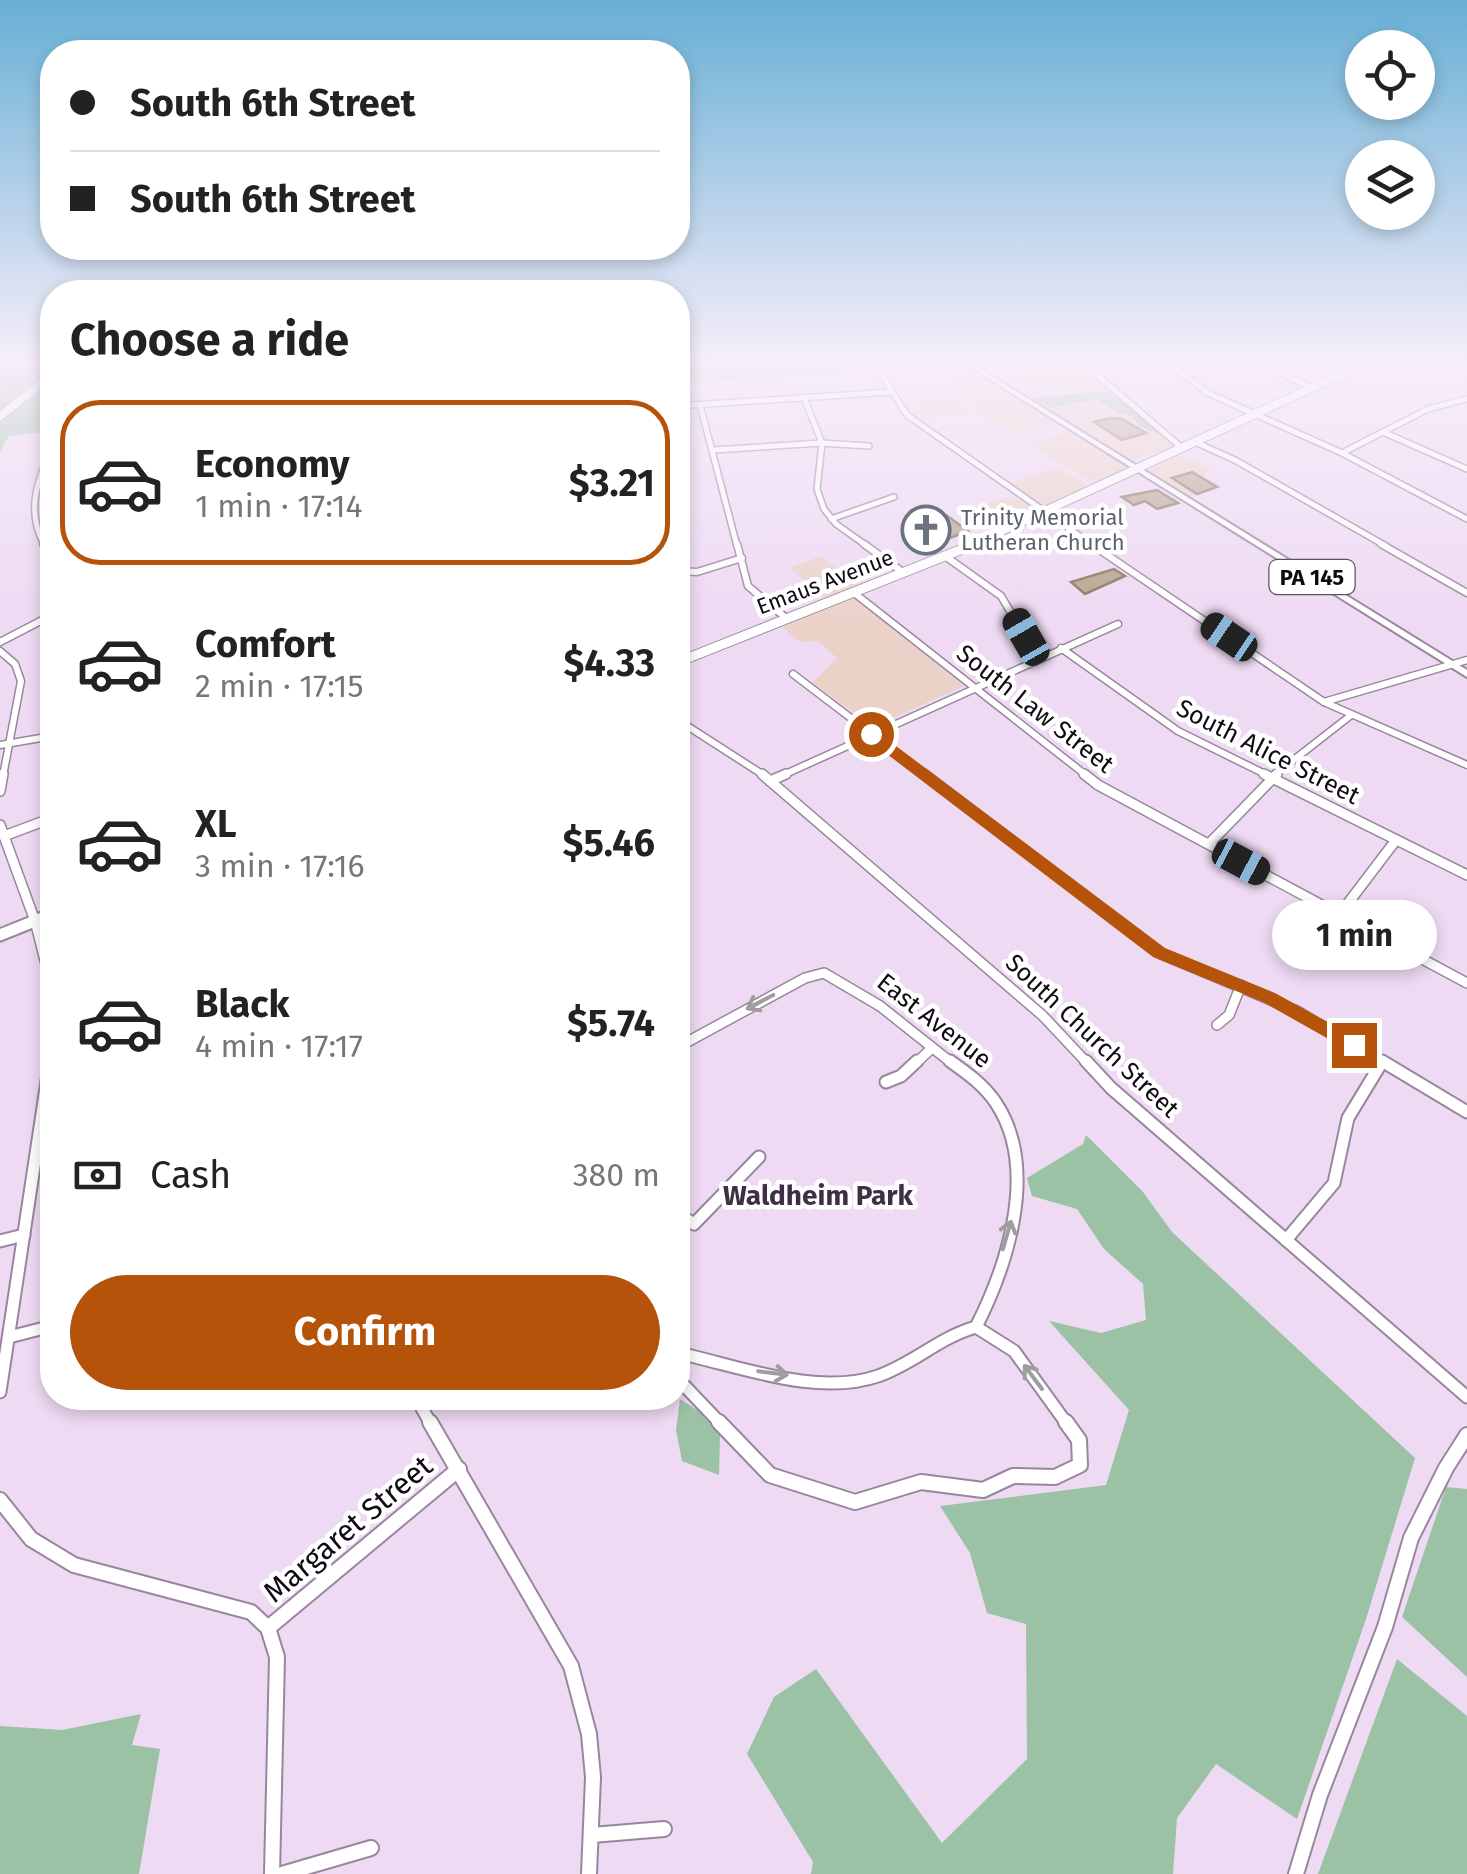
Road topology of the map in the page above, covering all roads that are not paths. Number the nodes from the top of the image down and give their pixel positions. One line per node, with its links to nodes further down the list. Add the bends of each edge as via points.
1 (722, 449): 10 (street)
2 (821, 449): 17 (street, via 817,489)
3 (953, 449): 16 (street)
4 (1105, 449): 13 (main road, PA 145)
5 (1179, 449): 13 (main road, Emaus Avenue)
6 (1212, 449): 25 (street)
7 (1334, 449): 11 (street)
8 (1349, 449): 11 (street)
9 (1422, 449): 12 (street)
10 (713, 450): 21 (street)
11 (1342, 453): 18 (street)
12 (1467, 469)
13 (1138, 470): 16 (main road, Emaus Avenue); 35 (main road, PA 145)
14 (40, 475): 19 (street, via 32,504)
15 (894, 497): 17 (street)
16 (1045, 512): 20 (main road, Emaus Avenue); 39 (street)
17 (831, 519): 23 (street)
18 (1467, 519)
19 (40, 538)
20 (945, 556): 23 (main road, Emaus Avenue); 33 (street, via 1001,596)
21 (742, 558): 22 (street); 26 (street, via 748,586)
22 (690, 572)
23 (904, 572): 24 (main road, Emaus Avenue)
24 (854, 592): 26 (main road, Emaus Avenue); 38 (street, South Law Street)
25 (1467, 594)
26 (786, 618): 32 (main road, Emaus Avenue)
27 (40, 621): 29 (street)
28 (1118, 624): 30 (street)
29 (0, 642)
30 (1061, 648): 33 (street); 46 (street, South Alice Street, via 1178,731)
31 (0, 652): 44 (street, via 15,664 21,682)
32 (690, 657)
33 (1038, 658): 38 (street)
34 (1467, 660): 35 (street)
35 (1450, 664): 37 (main road, PA 145); 39 (street)
36 (793, 674): 42 (street)
37 (1467, 674)
38 (974, 687): 42 (street); 53 (street, South Law Street, via 1098,785)
39 (1324, 702): 40 (street)
40 (1350, 716): 45 (street); 46 (street)
41 (690, 728): 47 (street, South Church Street)
42 (871, 734): 47 (street); 61 (street, via 1159,953)
43 (40, 738): 44 (street)
44 (5, 744): 48 (street)
45 (1467, 765)
46 (1271, 778): 52 (street, South Alice Street); 53 (street)
47 (770, 781): 72 (street, South Church Street, via 1044,1016 1111,1088)
48 (0, 791)
49 (40, 822): 51 (street)
50 (0, 825): 51 (street)
51 (4, 836): 57 (street)
52 (1396, 840): 54 (street, South Alice Street); 55 (street)
53 (1208, 844): 55 (street, South Law Street)
54 (1467, 874)
55 (1339, 915): 60 (street, South Law Street)
56 (40, 919): 57 (main road)
57 (34, 921): 58 (main road); 59 (street)
58 (0, 935)
59 (40, 943)
60 (1467, 983)
61 (1241, 985): 62 (street, via 1229,1015); 65 (street)
62 (1217, 1025)
63 (690, 1040): 64 (street, East Avenue, one-way to 63, via 845,982 815,973)
64 (932, 1048): 66 (street); 74 (street, East Avenue, one-way to 64, via 993,1294 1017,1205 1016,1171 997,1103)
65 (1382, 1062): 67 (street); 72 (street, via 1348,1118 1334,1183)
66 (886, 1082)
67 (1467, 1112)
68 (40, 1129): 71 (street)
69 (758, 1157): 70 (street)
70 (690, 1222)
71 (24, 1235): 73 (street); 76 (street)
72 (1286, 1240): 80 (street, South Church Street)
73 (0, 1241)
74 (976, 1326): 77 (street, one-way to 74, via 849,1382 878,1377); 79 (street, one-way to 74, via 770,1475 855,1502 921,1482 976,1491 1013,1476 1064,1475 1080,1465 1080,1440 1014,1351)
75 (40, 1329): 76 (street)
76 (9, 1337): 78 (street)
77 (690, 1357)
78 (0, 1392)
79 (690, 1392)
80 (1467, 1397)
81 (423, 1410): 83 (street)
82 (1467, 1436): 92 (street, via 1412,1538)
83 (460, 1469): 85 (street, Margaret Street); 87 (street, via 571,1666 589,1734)
84 (0, 1500): 85 (street, via 47,1553 250,1612)
85 (268, 1628): 89 (street, via 277,1657)
86 (664, 1829): 87 (street)
87 (592, 1836): 91 (street)
88 (371, 1848): 90 (street)
89 (272, 1874)
90 (282, 1874)
91 (589, 1874)
92 (1296, 1874)

